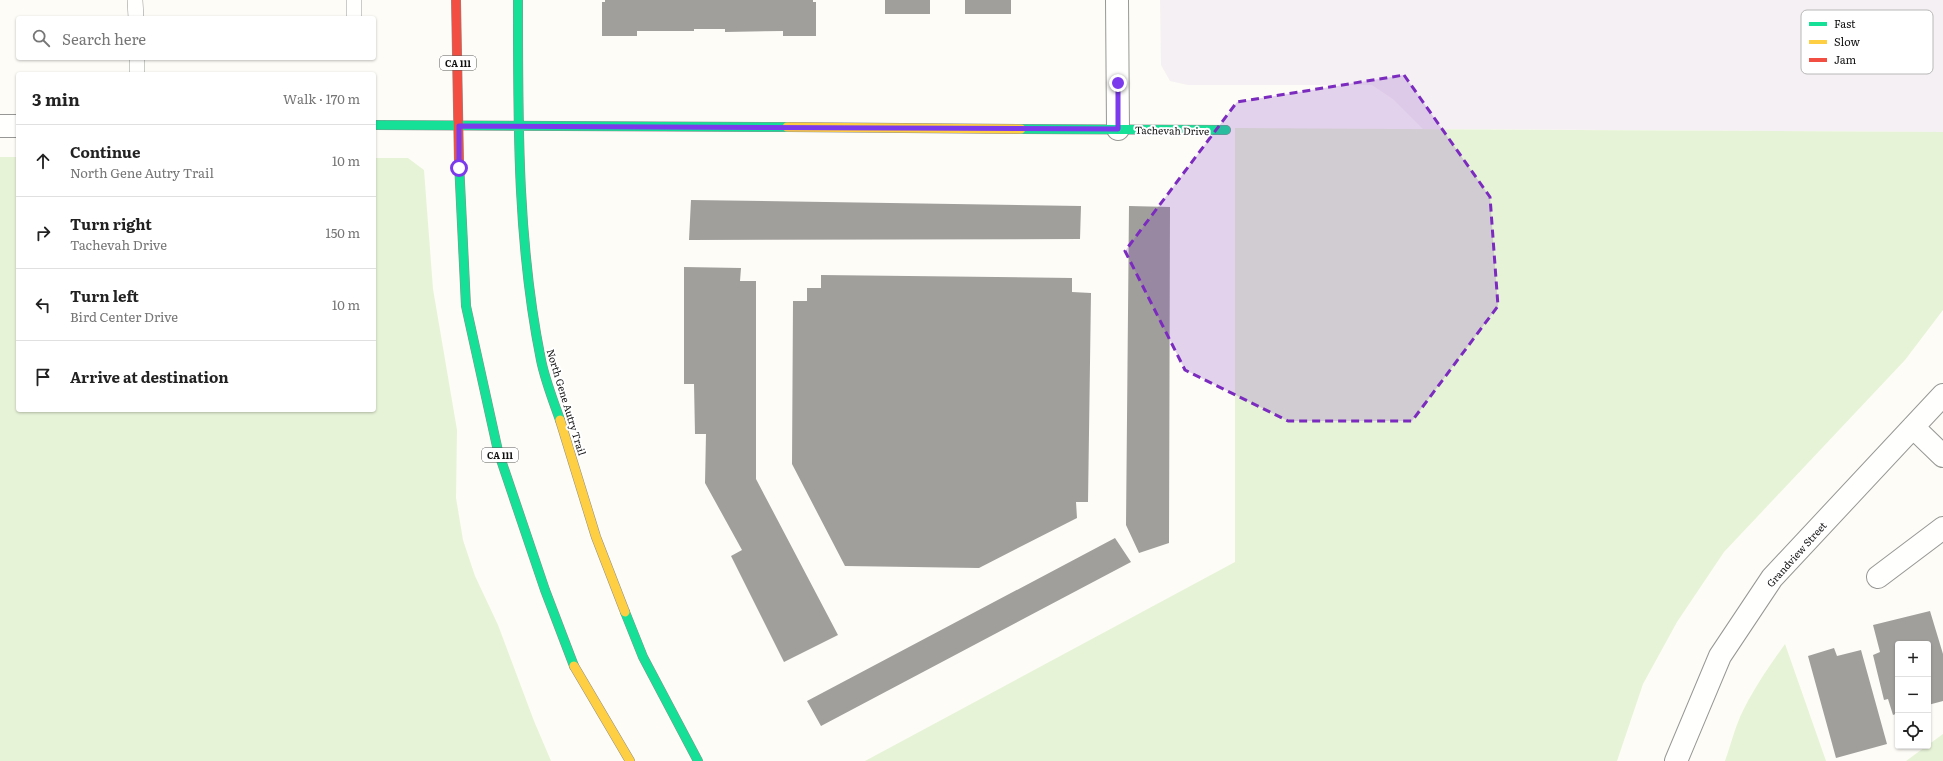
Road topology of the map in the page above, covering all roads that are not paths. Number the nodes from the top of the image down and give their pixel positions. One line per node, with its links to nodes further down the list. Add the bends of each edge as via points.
1 (135, 0): 6 (lane)
2 (354, 0): 7 (lane)
3 (456, 0): 13 (main road, CA 111)
4 (518, 0): 14 (main road, North Gene Autry Trail)
5 (1117, 0): 15 (street)
6 (136, 16)
7 (354, 16)
8 (137, 60): 9 (lane)
9 (137, 72)
10 (376, 125): 13 (main road, Tachevah Drive)
11 (0, 126): 12 (street)
12 (16, 126)
13 (459, 126): 14 (main road, Tachevah Drive); 22 (main road, CA 111, via 466,306 498,451 572,664)
14 (518, 126): 15 (main road, Tachevah Drive); 23 (main road, North Gene Autry Trail, via 520,181 531,301 541,361 596,537 640,650)
15 (1118, 129): 16 (main road, Tachevah Drive)
16 (1226, 130)
17 (1943, 395): 18 (street, Grandview Street)
18 (1913, 427): 19 (street); 24 (street, Grandview Street, via 1772,578 1720,656)
19 (1943, 456)
20 (1943, 528): 21 (street)
21 (1878, 577)
22 (630, 761)
23 (698, 761)
24 (1676, 761)

